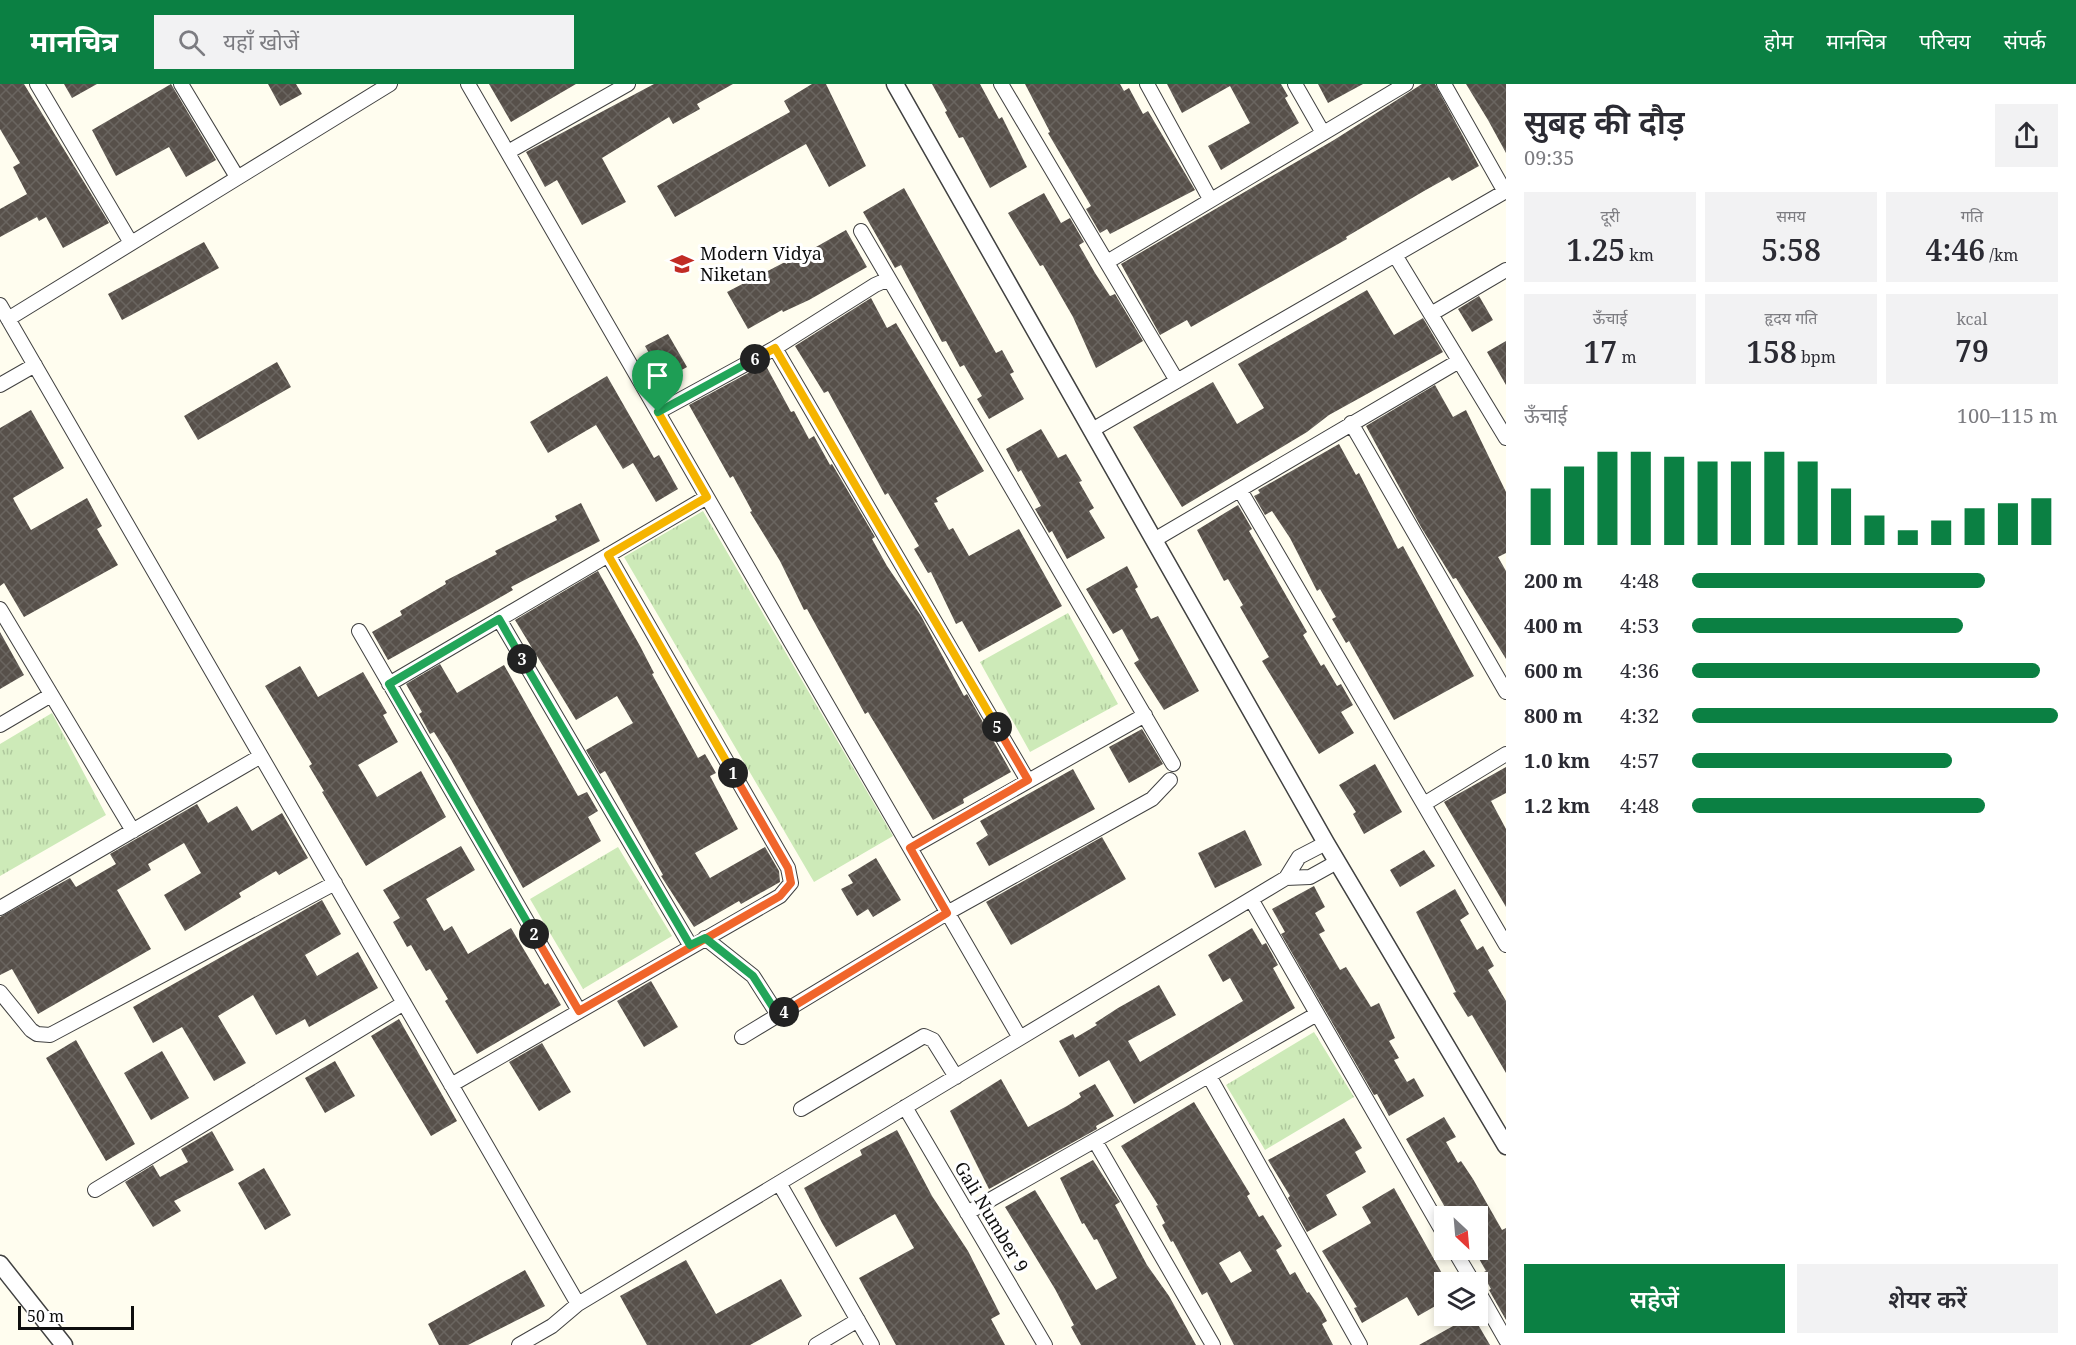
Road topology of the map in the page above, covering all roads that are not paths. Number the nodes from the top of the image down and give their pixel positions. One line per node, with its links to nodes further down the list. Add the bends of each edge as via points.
1 (37, 84): 18 (street)
2 (182, 84): 14 (street)
3 (390, 84): 14 (street)
4 (468, 84): 13 (street)
5 (628, 84): 13 (street)
6 (896, 84): 35 (street)
7 (1001, 84): 20 (street)
8 (1147, 84): 16 (street)
9 (1295, 84): 12 (street)
10 (1406, 84): 12 (street)
11 (1444, 84): 15 (street)
12 (1323, 133): 16 (street)
13 (508, 152): 32 (street)
14 (237, 177): 18 (street)
15 (1506, 191): 19 (street)
16 (1210, 200): 20 (street)
17 (861, 231): 22 (street)
18 (131, 243): 25 (street)
19 (1395, 255): 24 (street); 29 (street)
20 (1107, 262): 29 (street)
21 (1506, 270): 24 (street)
22 (891, 283): 26 (street, via 875,285); 47 (street)
23 (0, 304): 25 (street)
24 (1431, 314): 27 (street)
25 (8, 319): 28 (street)
26 (775, 348): 32 (street); 52 (street)
27 (1459, 361): 33 (street); 34 (street)
28 (35, 365): 30 (street); 50 (street)
29 (1177, 381): 35 (street)
30 (0, 385)
31 (1506, 407): 33 (street)
32 (658, 412): 38 (street)
33 (1493, 415): 36 (street)
34 (1351, 423): 37 (street); 45 (street)
35 (1092, 430): 39 (street)
36 (1506, 438)
37 (1240, 490): 39 (street); 54 (street)
38 (707, 497): 40 (street); 57 (street)
39 (1154, 540): 56 (street)
40 (608, 555): 42 (street); 64 (street, via 790,876 791,883 780,896)
41 (0, 609): 46 (street)
42 (499, 619): 44 (street); 65 (street)
43 (359, 632): 44 (street)
44 (389, 684): 69 (street)
45 (1506, 692)
46 (51, 694): 48 (street); 55 (street)
47 (1145, 715): 51 (street); 52 (street)
48 (0, 725)
49 (1506, 754): 54 (street)
50 (261, 756): 55 (street); 60 (street)
51 (1173, 764)
52 (1028, 780): 57 (street)
53 (1170, 780): 63 (street, via 1152,799)
54 (1424, 804): 66 (street)
55 (133, 831): 62 (street)
56 (1326, 843): 58 (street); 59 (street, via 1299,857)
57 (910, 848): 63 (street)
58 (1337, 862): 59 (street, via 1310,877); 80 (street)
59 (1286, 878): 61 (street)
60 (335, 883): 67 (street, via 50,1035 37,1035 31,1030); 68 (street)
61 (1251, 899): 70 (street); 73 (street)
62 (0, 908)
63 (947, 913): 71 (street); 73 (street)
64 (705, 938): 65 (street); 71 (street, via 753,976)
65 (690, 945): 69 (street)
66 (1506, 945)
67 (0, 992)
68 (404, 1003): 76 (street); 82 (street)
69 (579, 1011): 76 (street)
70 (1317, 1014): 74 (street); 84 (street)
71 (778, 1015): 72 (street)
72 (742, 1037)
73 (1020, 1038): 75 (street)
74 (1209, 1076): 79 (street); 96 (street)
75 (956, 1077): 77 (street); 78 (street, via 933,1040 924,1036)
76 (451, 1085): 86 (street)
77 (905, 1107): 81 (street); 83 (street, Gali Number 9)
78 (801, 1109)
79 (1095, 1141): 83 (street); 95 (street)
80 (1506, 1146)
81 (779, 1183): 86 (street); 88 (street)
82 (95, 1190)
83 (968, 1213): 94 (street, Gali Number 9)
84 (1434, 1217)
85 (0, 1264): 90 (street)
86 (578, 1304): 91 (street, via 552,1326)
87 (1488, 1308): 89 (street)
88 (858, 1320): 92 (street); 93 (street)
89 (1506, 1340)
90 (64, 1345)
91 (519, 1345)
92 (816, 1345)
93 (872, 1345)
94 (1046, 1345)
95 (1213, 1345)
96 (1360, 1345)

